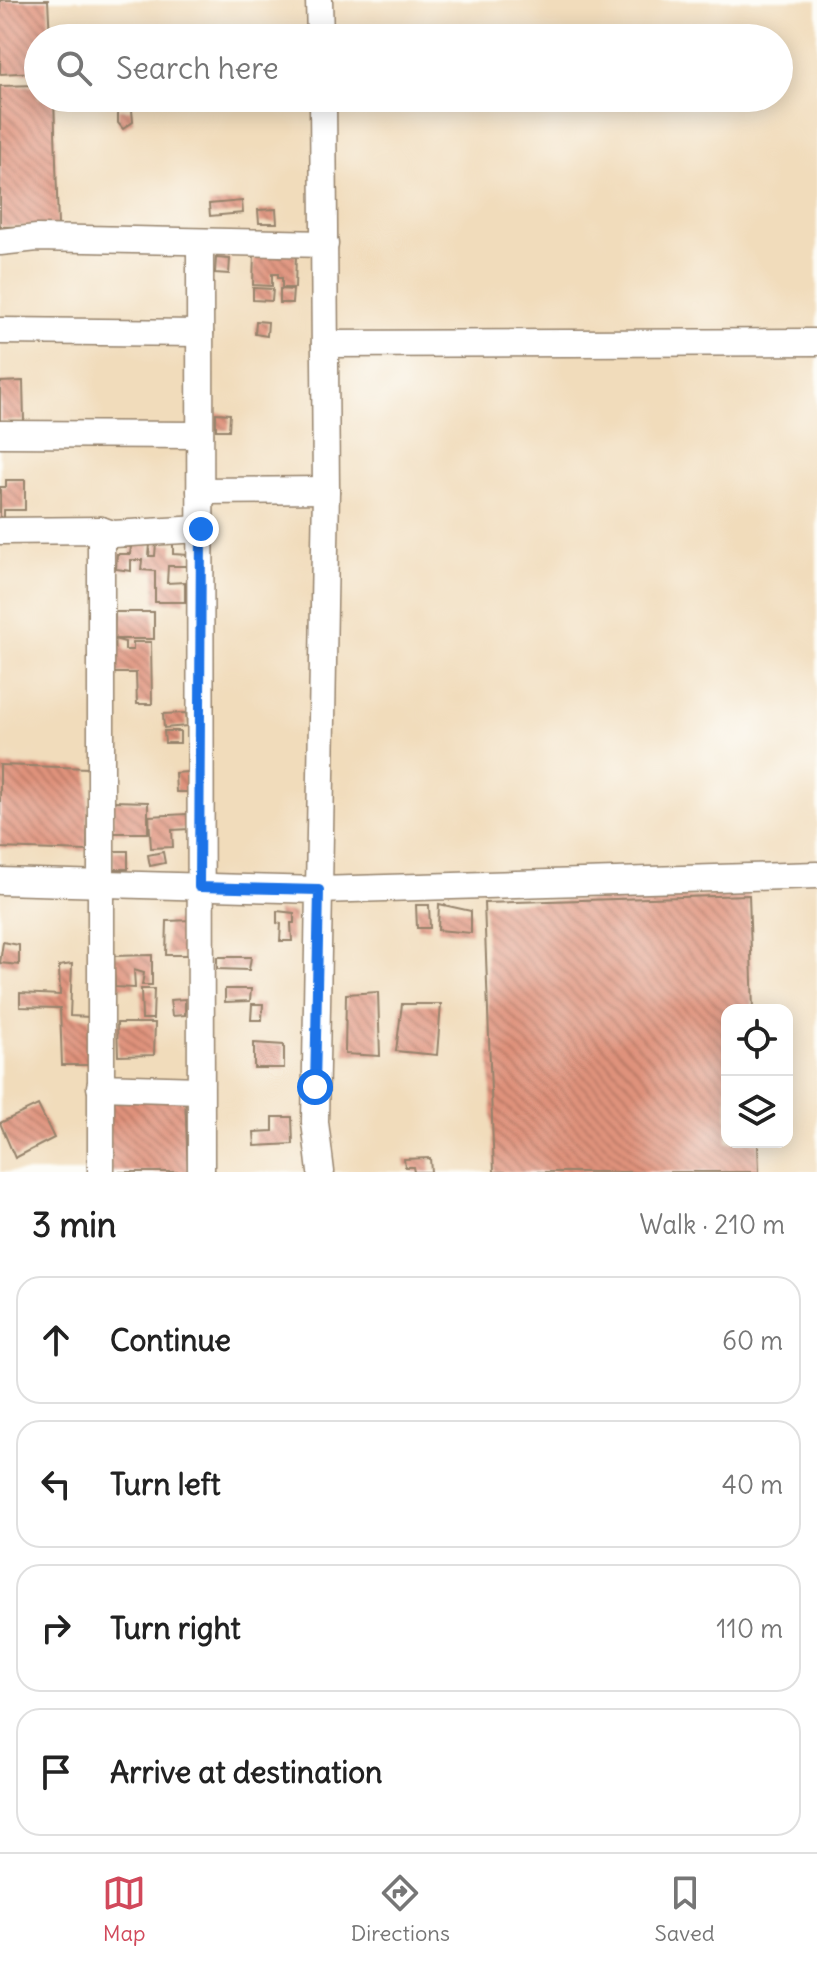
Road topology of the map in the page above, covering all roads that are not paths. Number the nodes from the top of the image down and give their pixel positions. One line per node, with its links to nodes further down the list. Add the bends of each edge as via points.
1 (319, 0): 2 (street)
2 (320, 24)
3 (323, 112): 6 (street)
4 (0, 242): 5 (street)
5 (200, 242): 6 (street); 8 (street)
6 (325, 244): 10 (street)
7 (0, 331): 8 (street)
8 (200, 333): 12 (street)
9 (817, 342): 10 (street)
10 (325, 344): 13 (street)
11 (0, 434): 12 (street)
12 (200, 435): 14 (street)
13 (326, 490): 14 (street); 22 (street)
14 (200, 491): 15 (street)
15 (201, 529): 16 (street, via 113,534); 21 (street)
16 (101, 530): 17 (street); 20 (street)
17 (0, 531)
18 (817, 875): 22 (street)
19 (0, 881): 20 (street)
20 (101, 884): 21 (street); 23 (street)
21 (199, 887): 22 (street); 24 (street)
22 (319, 890): 27 (street, via 315,1122)
23 (100, 1087): 24 (street); 25 (street)
24 (200, 1090): 26 (street)
25 (101, 1172)
26 (201, 1172)
27 (321, 1172)

